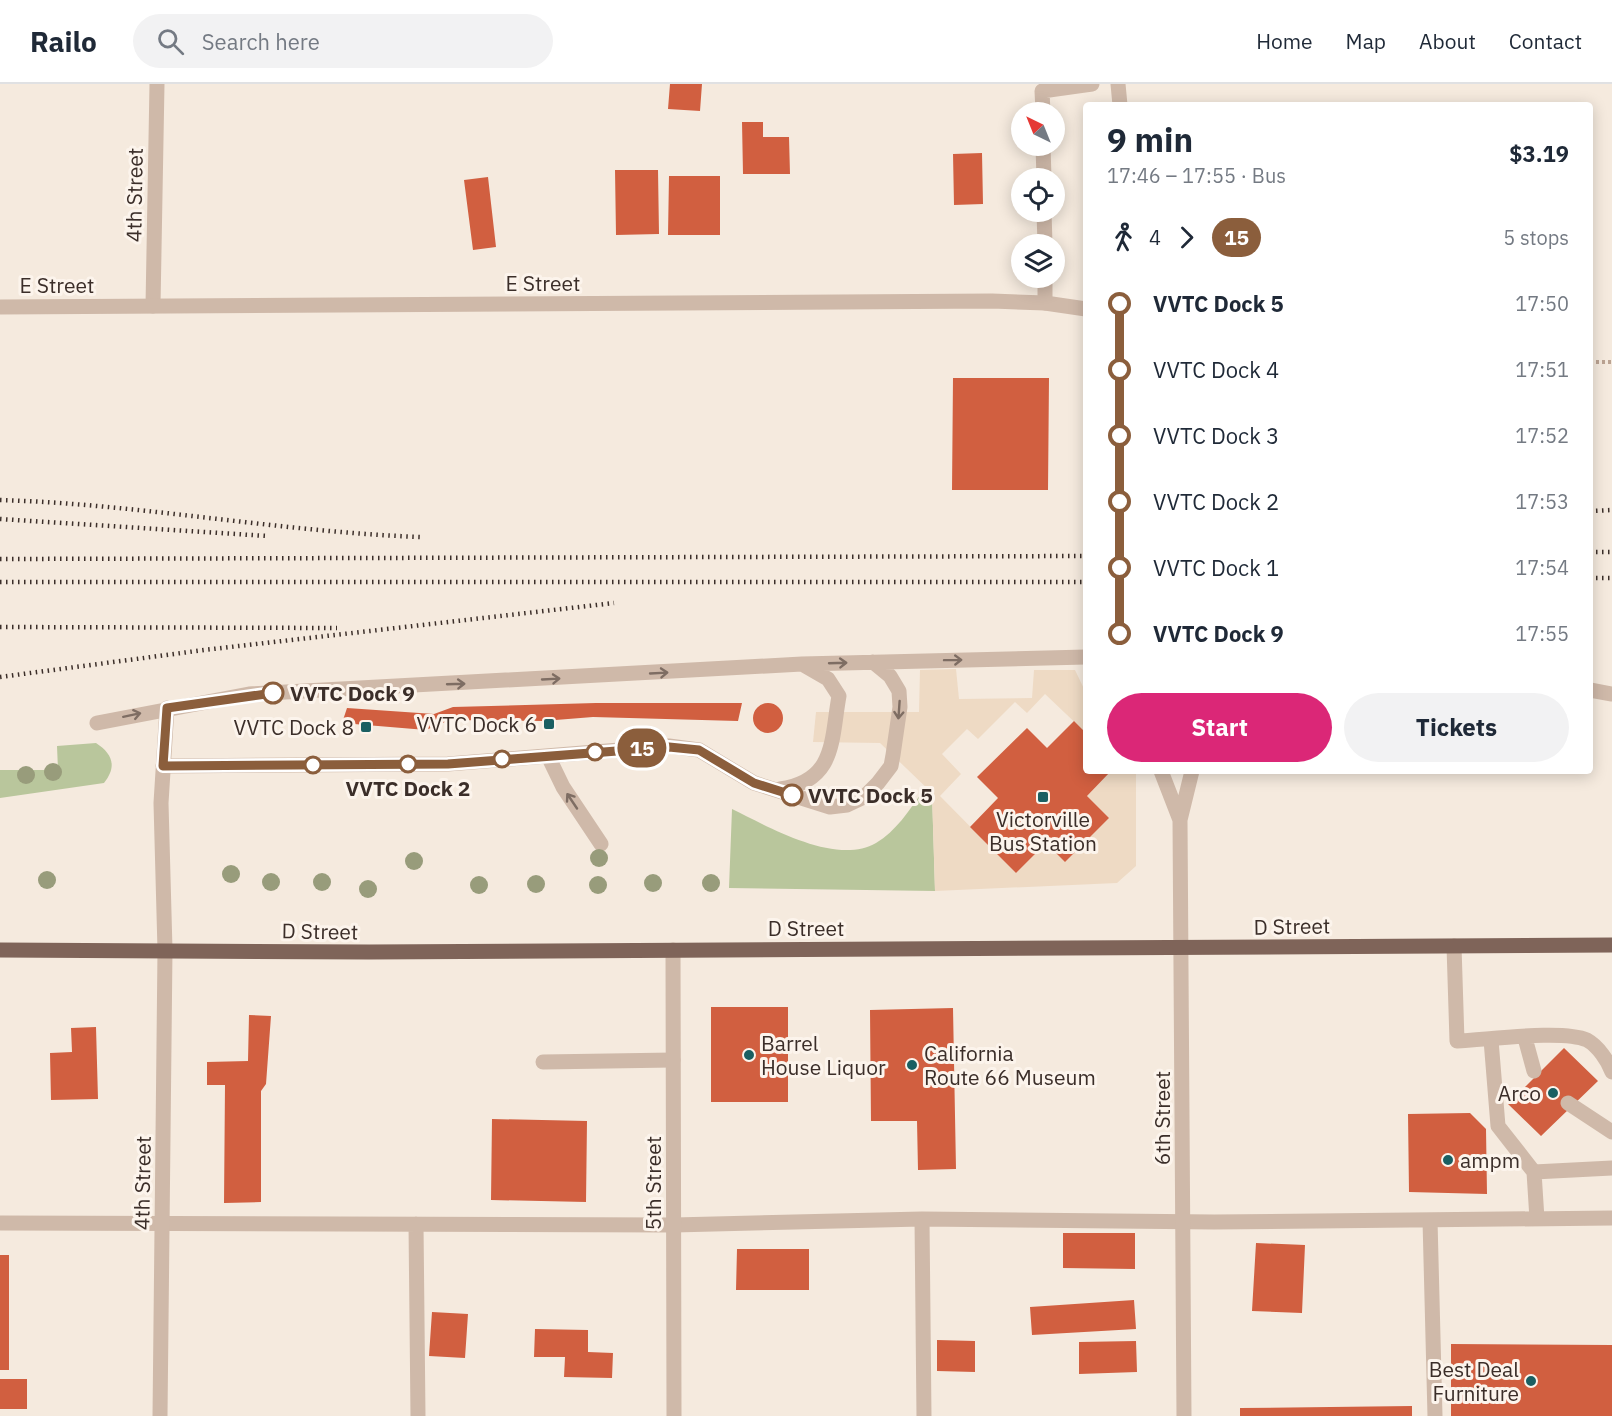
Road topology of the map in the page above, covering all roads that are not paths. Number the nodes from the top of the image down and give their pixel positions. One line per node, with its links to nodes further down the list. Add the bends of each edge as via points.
1 (157, 84): 8 (street, 4th Street)
2 (1092, 84): 4 (street, via 1042,91)
3 (1118, 84): 5 (street)
4 (1043, 102)
5 (1120, 102)
6 (1045, 288): 7 (street)
7 (1046, 303): 8 (street, E Street); 10 (street, E Street)
8 (153, 306): 9 (street, E Street)
9 (0, 307)
10 (1083, 309)
11 (1083, 657): 12 (street, one-way to 11)
12 (873, 662): 13 (street, one-way to 12); 22 (street, one-way to 22, via 890,676 899,691 891,766 864,797 848,805 830,807)
13 (802, 664): 16 (street, one-way to 13, via 249,694); 22 (street, via 828,679 839,696 832,747 825,764 811,778 796,787)
14 (1593, 691): 15 (street)
15 (1612, 694)
16 (167, 708): 17 (street, one-way to 16); 19 (street, 4th Street)
17 (97, 723)
18 (548, 756): 19 (street, via 448,764); 22 (street, via 669,747 699,750 754,783); 24 (street, one-way to 18, via 563,787)
19 (163, 766): 29 (street, 4th Street)
20 (1162, 774): 23 (street, 6th Street)
21 (1191, 774): 23 (street, 6th Street)
22 (776, 790)
23 (1180, 819): 27 (street, 6th Street)
24 (601, 844)
25 (1612, 945): 26 (main road, D Street)
26 (1454, 946): 27 (main road, D Street); 32 (street, via 1457,1041)
27 (1182, 948): 30 (main road, D Street); 45 (street, 6th Street)
28 (0, 950): 29 (main road, D Street)
29 (165, 950): 30 (main road, D Street); 47 (street, 4th Street)
30 (673, 950): 33 (street, 5th Street)
31 (1526, 1038): 32 (street); 35 (street); 36 (street, via 1563,1035 1587,1040 1607,1060)
32 (1491, 1040): 40 (street, via 1498,1126)
33 (673, 1060): 34 (street); 49 (street, 5th Street)
34 (543, 1062)
35 (1534, 1071)
36 (1612, 1072)
37 (1568, 1103): 38 (street)
38 (1612, 1132)
39 (1612, 1168): 40 (street)
40 (1534, 1172): 43 (street)
41 (1612, 1218): 43 (street)
42 (922, 1219): 45 (street); 49 (street); 53 (street)
43 (1537, 1219): 44 (street)
44 (1430, 1220): 45 (street); 55 (street)
45 (1183, 1221): 54 (street, 6th Street)
46 (0, 1223): 47 (street)
47 (162, 1223): 48 (street); 50 (street, 4th Street)
48 (416, 1224): 49 (street); 51 (street)
49 (674, 1225): 52 (street, 5th Street)
50 (160, 1416)
51 (418, 1416)
52 (674, 1416)
53 (924, 1416)
54 (1184, 1416)
55 (1435, 1416)

